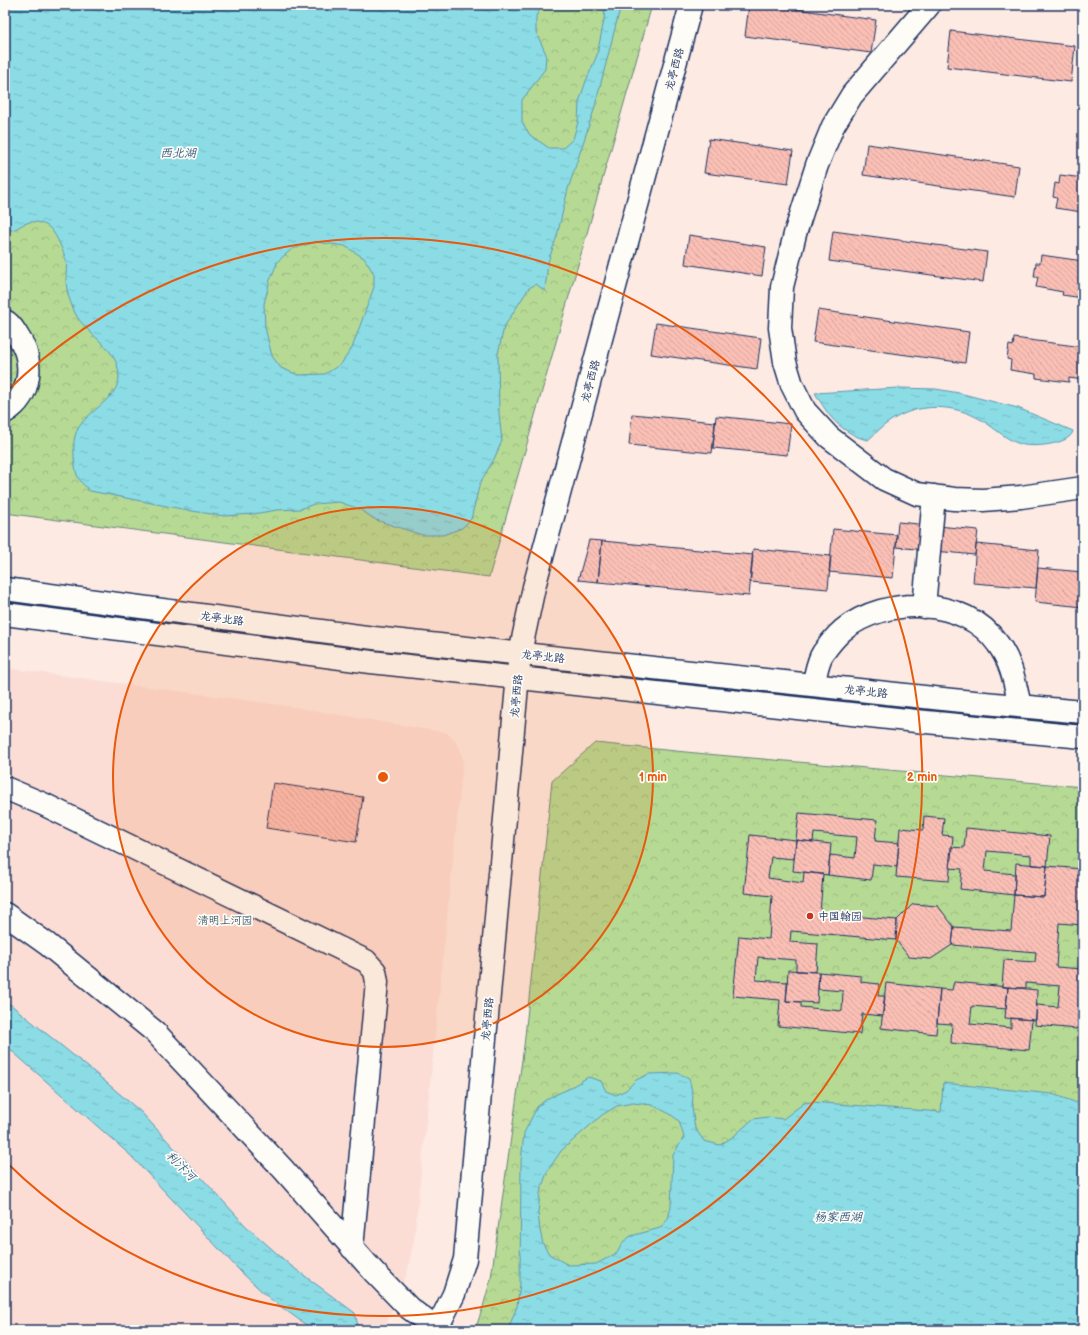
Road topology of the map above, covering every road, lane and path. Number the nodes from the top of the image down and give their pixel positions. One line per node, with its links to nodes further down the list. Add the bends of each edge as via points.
1 (691, 5): 10 (main road, 龙亭西路, via 534,587)
2 (929, 5): 6 (main road, via 852,95 833,126 817,165 795,234 782,288 780,328 785,362 792,385 806,411 829,437 884,479 917,494)
3 (5, 321): 4 (main road, via 23,343 29,376 24,393 13,407)
4 (5, 412)
5 (1083, 488): 6 (main road, via 983,500)
6 (934, 496): 8 (main road)
7 (5, 589): 10 (main road, 龙亭北路, via 374,638)
8 (924, 607): 12 (main road, via 885,609 861,618 842,631 822,654); 13 (main road, via 963,615 978,622 998,643 1012,668)
9 (5, 614): 11 (main road, via 371,662)
10 (520, 653): 11 (main road, 龙亭西路); 12 (main road, 龙亭北路)
11 (517, 677): 15 (main road); 19 (main road, 龙亭西路, via 465,1259 454,1294)
12 (813, 685): 13 (main road, 龙亭北路)
13 (1020, 706): 14 (main road, 龙亭北路)
14 (1083, 712)
15 (1083, 737)
16 (5, 788): 18 (main road, via 366,961 376,971)
17 (5, 914): 18 (main road, via 47,944 155,1032 283,1169)
18 (352, 1248): 19 (main road, via 409,1308)
19 (436, 1330)

